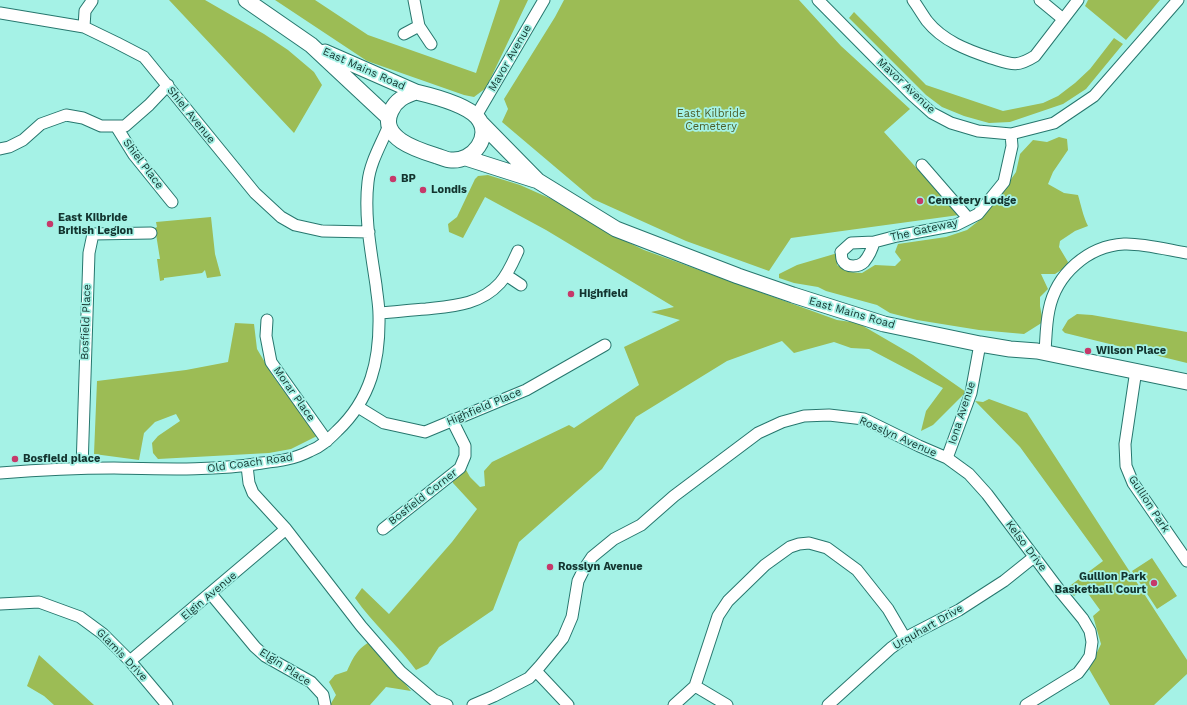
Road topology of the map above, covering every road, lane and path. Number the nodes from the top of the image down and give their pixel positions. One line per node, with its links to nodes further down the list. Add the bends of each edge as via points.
1 (246, 0): 16 (main road, East Mains Road)
2 (414, 0): 12 (street)
3 (544, 0): 19 (street, Mavor Avenue)
4 (818, 0): 22 (street, Mavor Avenue, via 932,113 951,123 978,130)
5 (913, 0): 11 (street, via 928,22 955,44 968,51 1013,64 1025,62 1035,56)
6 (1040, 0): 11 (street)
7 (1078, 0): 11 (street)
8 (1178, 0): 22 (street, Mavor Avenue, via 1094,96 1054,123)
9 (92, 1): 13 (street, via 85,10)
10 (0, 13): 13 (street, Shiel Avenue)
11 (1063, 19)
12 (419, 26): 14 (street); 15 (street)
13 (84, 27): 17 (street, Shiel Avenue, via 144,57)
14 (404, 34)
15 (431, 44)
16 (311, 46): 18 (main road, East Mains Road); 20 (main road, East Mains Road)
17 (168, 85): 21 (street, Shiel Place, via 125,126); 30 (street, Shiel Avenue, via 255,193 281,217 295,225 322,231)
18 (416, 92): 19 (main road, via 444,99); 20 (main road, via 403,96 394,105)
19 (478, 119): 24 (main road, via 483,131 482,140 477,150); 26 (main road, East Mains Road)
20 (389, 121): 24 (main road, via 394,134 401,142 451,160); 30 (street, Old Coach Road, via 368,180 366,204)
21 (116, 126): 23 (street, Shiel Place, via 101,126 83,118 66,115 41,124 23,140); 27 (street, Shiel Place, via 134,155)
22 (1011, 134): 28 (street, The Gateway, via 1012,146 1004,182 978,214)
23 (0, 149)
24 (466, 158): 26 (main road, East Mains Road)
25 (922, 165): 28 (street)
26 (538, 181): 38 (main road, East Mains Road, via 616,229 738,276 884,324)
27 (172, 202)
28 (968, 218): 31 (street, The Gateway, via 956,225)
29 (151, 232): 48 (street, Bosfield Place, via 93,234 89,253)
30 (369, 232): 36 (street, Old Coach Road)
31 (874, 242)
32 (518, 251): 34 (street)
33 (1187, 253): 40 (street, via 1125,244 1103,248 1083,258 1064,277 1055,293 1046,323)
34 (506, 275): 35 (street); 36 (street, via 490,292 459,306)
35 (521, 284)
36 (379, 313): 43 (street, Old Coach Road, via 379,346 374,370)
37 (267, 320): 45 (street, Morar Place, via 266,336 271,362)
38 (980, 344): 40 (main road, East Mains Road); 46 (street, Iona Avenue, via 971,393)
39 (605, 345): 44 (street, Highfield Place, via 526,390)
40 (1045, 352): 41 (main road, East Mains Road)
41 (1136, 370): 42 (main road, East Mains Road); 53 (street, Gullion Park, via 1125,444 1126,466 1133,483)
42 (1187, 382)
43 (358, 407): 44 (street, Highfield Place, via 384,423 425,432); 45 (street, Old Coach Road)
44 (452, 420): 51 (street, Bosfield Corner, via 465,446 465,456 460,468)
45 (327, 441): 47 (street, Old Coach Road, via 312,451 293,458)
46 (947, 458): 52 (street, Kelso Drive, via 969,474 983,489); 58 (street, Rosslyn Avenue, via 864,419 846,416 804,416 758,432 674,496 641,525 614,539 592,557 578,581 572,617 563,638)
47 (247, 466): 48 (street, Old Coach Road, via 197,470); 50 (street, via 253,493)
48 (82, 468): 49 (street, Old Coach Road)
49 (0, 473)
50 (286, 529): 54 (street, Elgin Avenue); 60 (street, via 361,626 401,672)
51 (383, 529)
52 (1034, 557): 56 (street, Urquhart Drive, via 1004,581 959,610); 69 (street, Kelso Drive, via 1083,619 1090,631 1092,642 1090,656 1078,673)
53 (1187, 561)
54 (211, 594): 57 (street, Elgin Avenue); 62 (street, Elgin Place, via 255,647 311,682 323,695)
55 (0, 604): 57 (street, Glamis Drive, via 39,602 80,617 103,634)
56 (906, 638): 59 (street, via 888,609 857,570 827,548 809,543 799,544 790,547 765,565 728,601 718,616); 68 (street, Urquhart Drive, via 876,661)
57 (130, 662): 61 (street, Glamis Drive)
58 (536, 671): 64 (street, Rosslyn Avenue, via 529,678); 65 (street)
59 (695, 686): 66 (street); 67 (street)
60 (433, 703): 63 (street)
61 (167, 705)
62 (325, 705)
63 (447, 705)
64 (473, 705)
65 (568, 705)
66 (674, 705)
67 (726, 705)
68 (828, 705)
69 (1026, 705)

